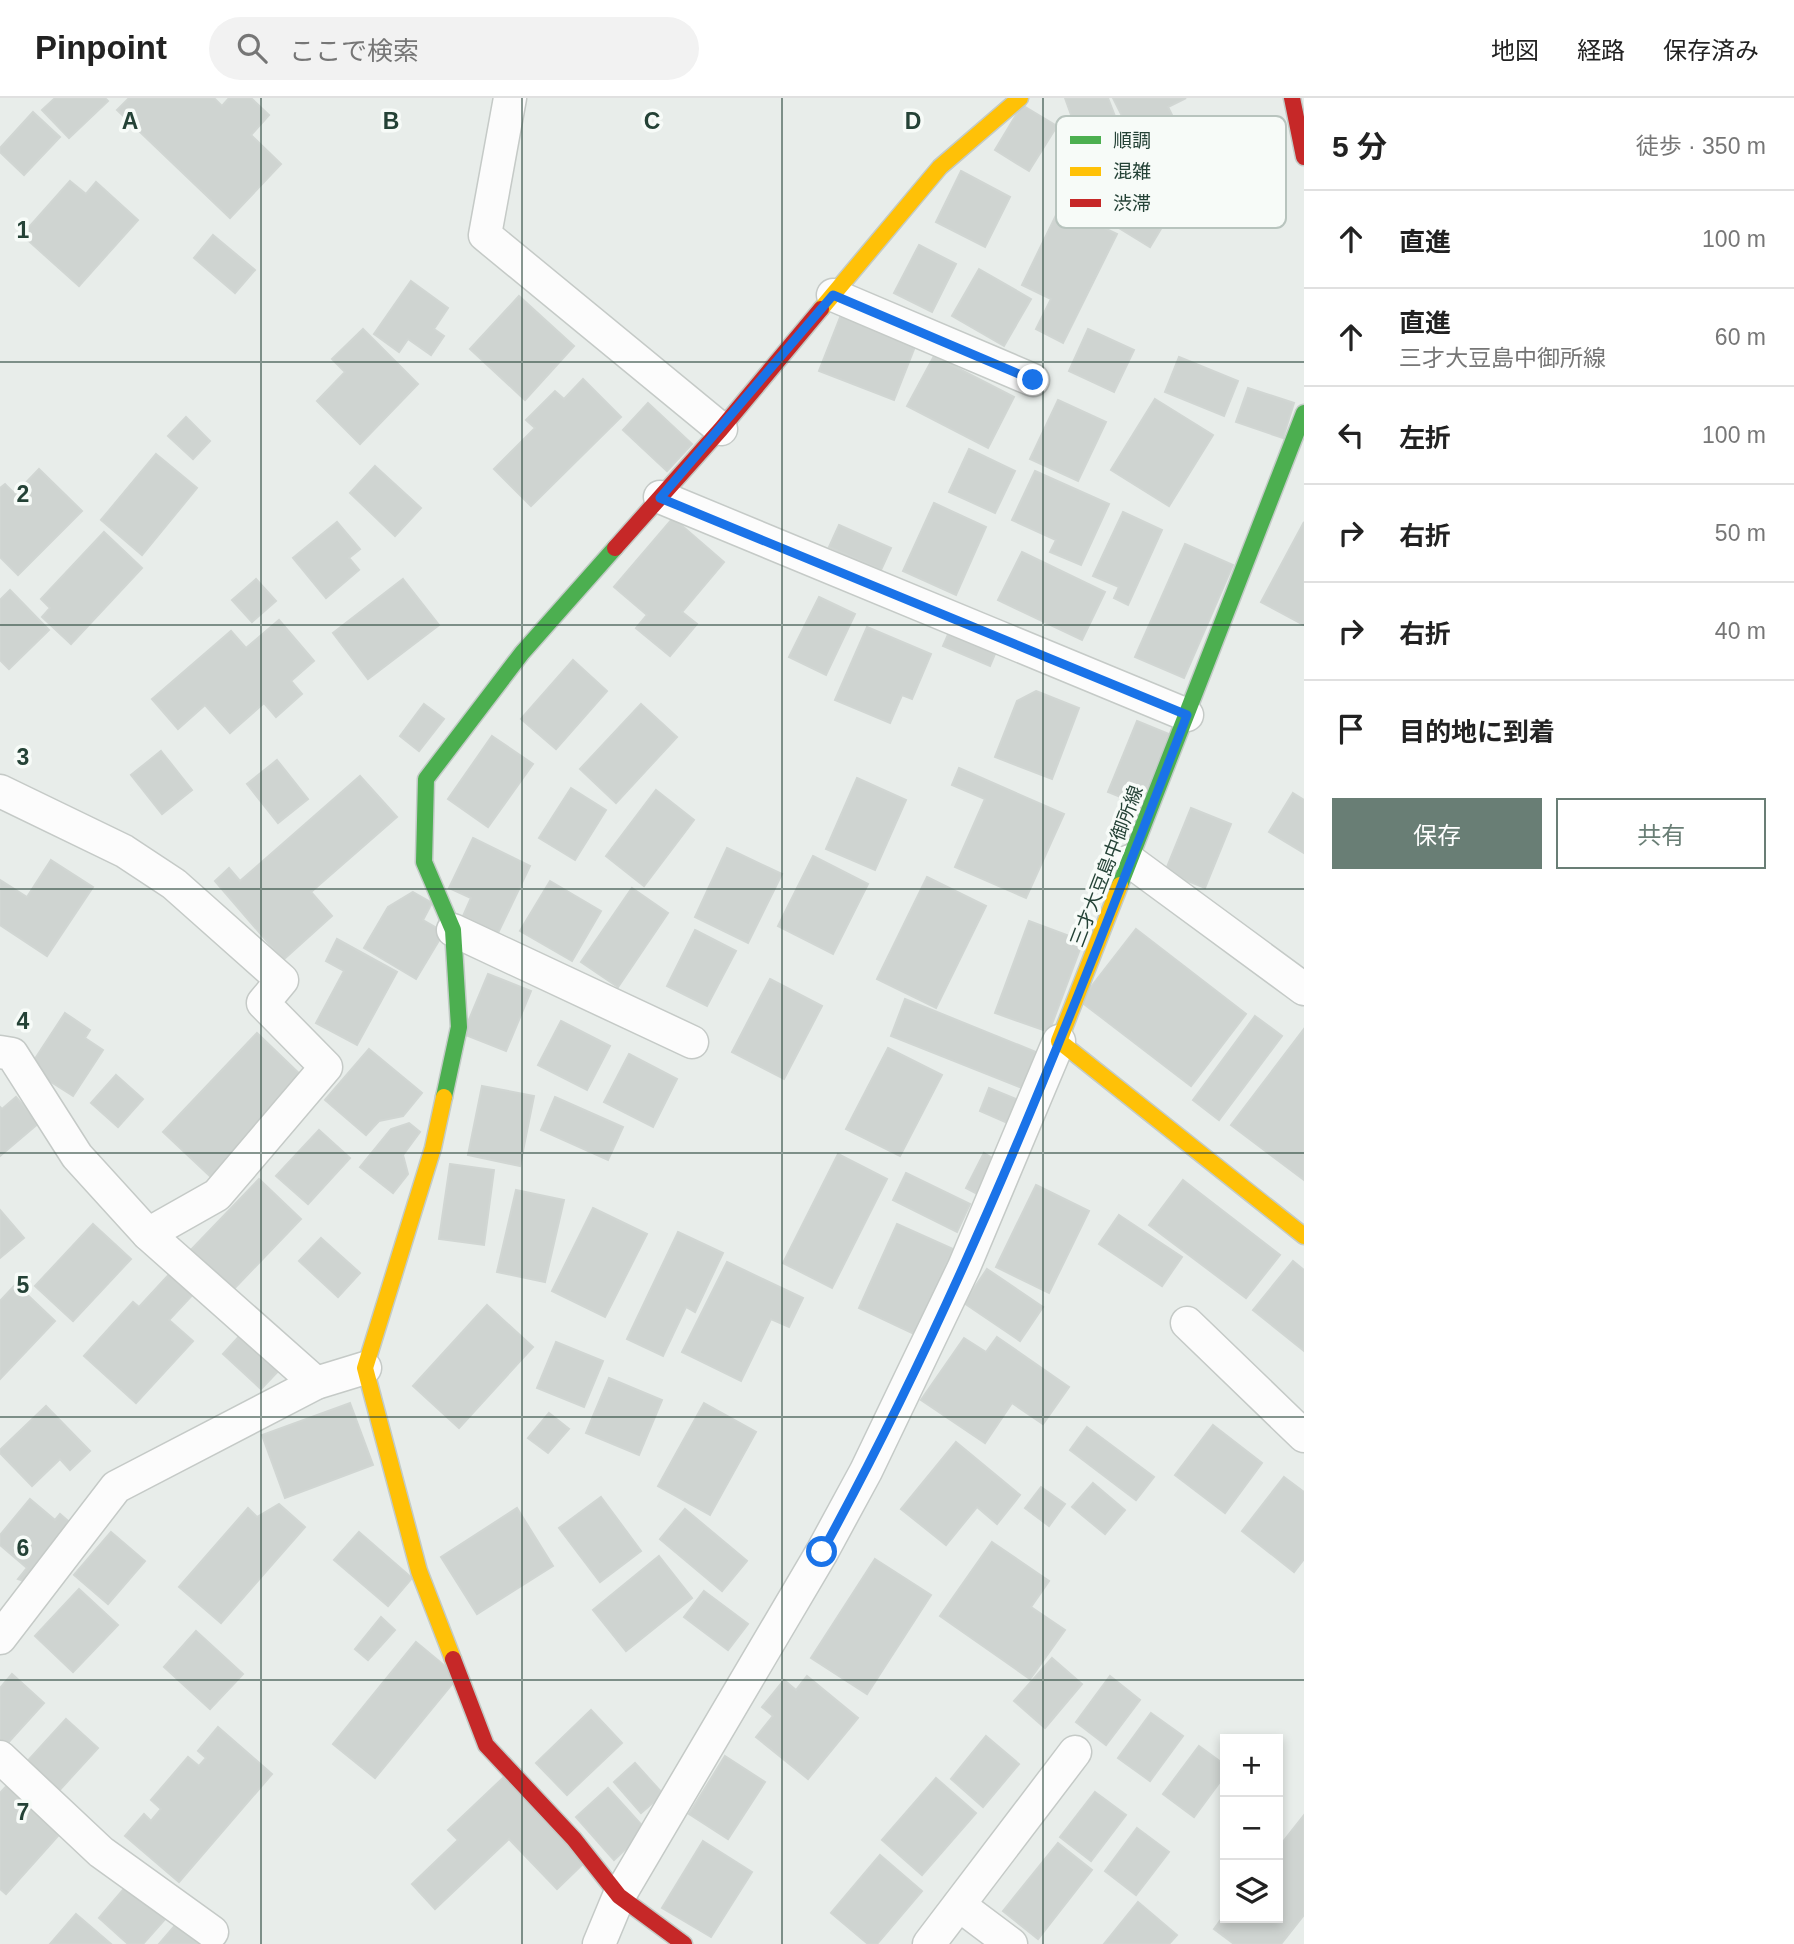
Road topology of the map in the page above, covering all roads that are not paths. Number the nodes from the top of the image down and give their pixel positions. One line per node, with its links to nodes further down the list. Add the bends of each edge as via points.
1 (510, 98): 8 (street, via 485,235)
2 (1020, 98): 5 (street, via 940,167)
3 (1292, 98): 4 (street)
4 (1304, 157)
5 (833, 295): 6 (street); 8 (street)
6 (1033, 380)
7 (1304, 415): 10 (street, 三才大豆島中御所線)
8 (721, 429): 9 (street)
9 (660, 498): 10 (street); 13 (street, via 522,653 426,779 424,862)
10 (1187, 715): 12 (street, 三才大豆島中御所線)
11 (0, 791): 18 (street, via 124,851 174,884 282,980 262,1003 326,1067 217,1195)
12 (1130, 861): 14 (street); 15 (street, 三才大豆島中御所線)
13 (453, 930): 16 (street); 21 (street, via 459,1027 433,1148)
14 (1304, 989)
15 (1059, 1041): 19 (street); 27 (street, via 964,1268 866,1471)
16 (692, 1042)
17 (0, 1052): 18 (street, via 12,1054 77,1156)
18 (148, 1234): 22 (street)
19 (1304, 1236)
20 (1187, 1323): 23 (street)
21 (365, 1368): 22 (street); 27 (street, via 419,1571 486,1745 574,1839)
22 (316, 1383): 24 (street, via 116,1486)
23 (1304, 1436)
24 (6, 1618)
25 (1075, 1752): 28 (street)
26 (0, 1757): 29 (street, via 101,1852)
27 (619, 1896): 30 (street); 31 (street)
28 (959, 1905): 32 (street); 33 (street)
29 (212, 1932)
30 (599, 1944)
31 (684, 1944)
32 (929, 1944)
33 (1011, 1944)

